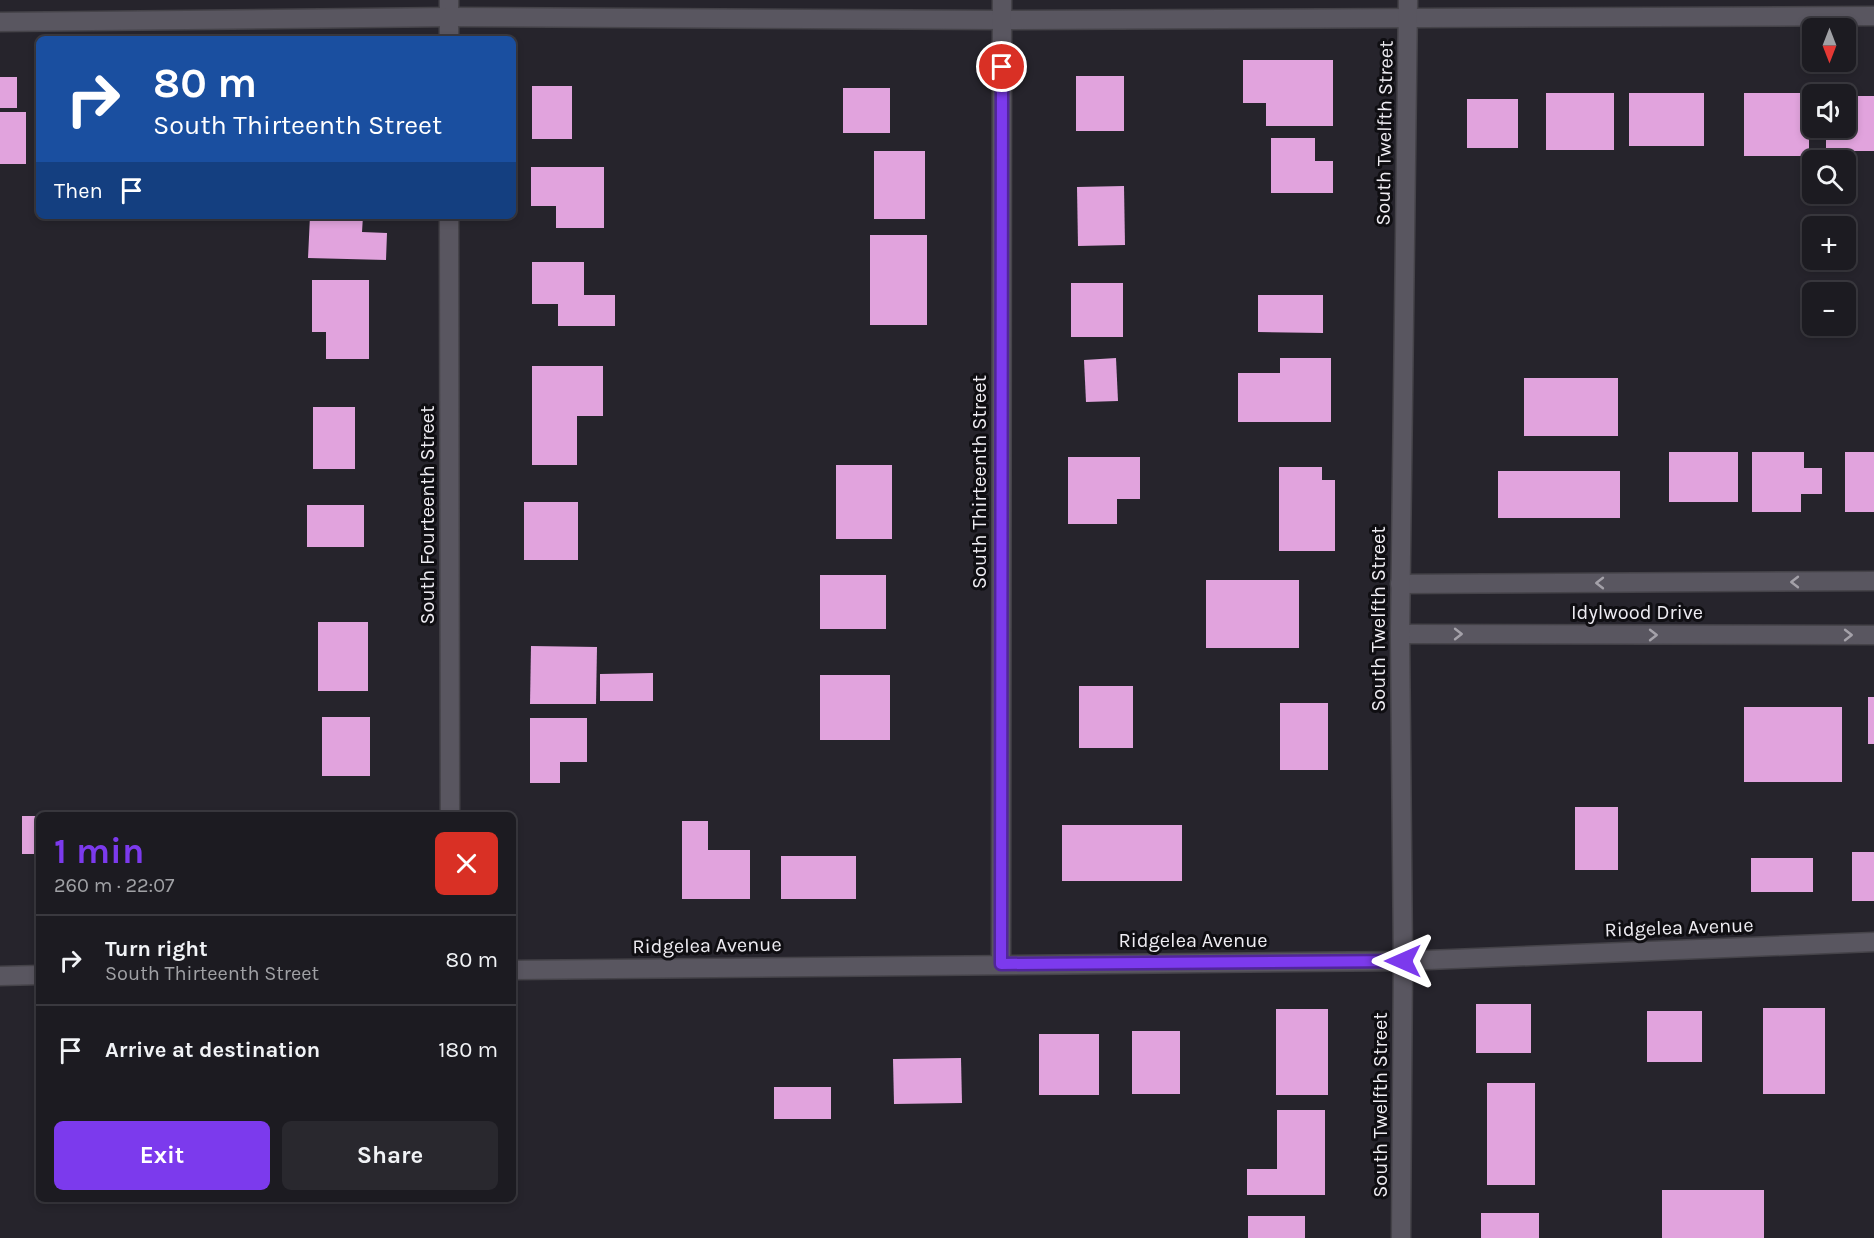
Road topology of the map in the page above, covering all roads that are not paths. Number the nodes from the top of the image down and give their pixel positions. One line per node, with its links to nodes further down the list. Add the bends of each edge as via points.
1 (1002, 0): 5 (street, South Thirteenth Street)
2 (449, 8): 5 (street); 6 (street); 7 (street)
3 (1408, 8): 4 (street); 5 (street); 10 (street, South Twelfth Street)
4 (1874, 16)
5 (1002, 20): 16 (street, South Thirteenth Street)
6 (0, 22)
7 (449, 36)
8 (449, 219): 13 (street, South Fourteenth Street)
9 (1874, 581): 10 (street, Idylwood Drive, one-way to 10)
10 (1400, 584): 11 (street, South Twelfth Street)
11 (1400, 634): 12 (street, Idylwood Drive, one-way to 12); 15 (street, South Twelfth Street)
12 (1874, 635)
13 (450, 812)
14 (1874, 942): 15 (street, Ridgelea Avenue)
15 (1403, 961): 16 (street, Ridgelea Avenue); 20 (street, South Twelfth Street)
16 (1001, 964): 17 (street, Ridgelea Avenue)
17 (516, 970)
18 (36, 975): 19 (street)
19 (0, 976)
20 (1401, 1238)

